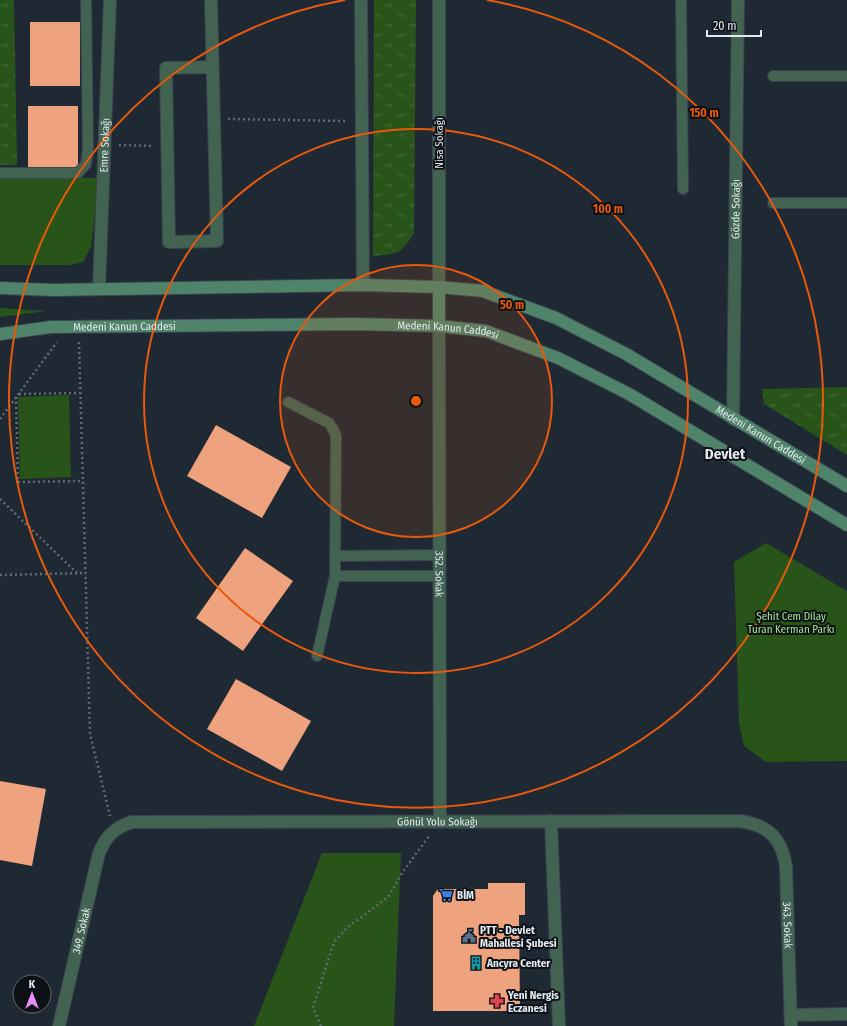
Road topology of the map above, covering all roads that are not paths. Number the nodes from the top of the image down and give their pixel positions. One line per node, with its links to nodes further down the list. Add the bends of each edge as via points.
1 (86, 0): 11 (lane, via 86,164 78,173)
2 (110, 0): 18 (street, Emre Sokağı)
3 (211, 0): 8 (street)
4 (360, 0): 15 (street)
5 (439, 0): 16 (street, Nisa Sokağı)
6 (681, 0): 12 (lane)
7 (738, 0): 22 (street, Gözde Sokağı)
8 (212, 67): 8 (street, via 166,68 169,242 217,241)
9 (773, 76): 10 (lane)
10 (847, 76)
11 (0, 173)
12 (683, 189)
13 (773, 203): 14 (lane)
14 (847, 203)
15 (363, 285): 16 (main road, Medeni Kanun Caddesi); 18 (main road, Medeni Kanun Caddesi)
16 (439, 287): 19 (main road); 22 (main road, Medeni Kanun Caddesi, via 483,291 556,318 626,354)
17 (0, 288): 18 (main road, Medeni Kanun Caddesi)
18 (99, 289)
19 (439, 326): 20 (main road, Medeni Kanun Caddesi, via 355,324 52,327); 24 (main road, Medeni Kanun Caddesi, via 486,331 558,358 629,394); 25 (street, 352. Sokak)
20 (0, 334)
21 (288, 402): 26 (lane, via 329,424 336,436)
22 (733, 419): 23 (main road, Medeni Kanun Caddesi)
23 (847, 486)
24 (847, 524)
25 (439, 555): 26 (lane); 28 (street, 352. Sokak)
26 (335, 556): 27 (lane)
27 (335, 576): 28 (lane); 29 (lane)
28 (439, 576): 30 (street, 352. Sokak)
29 (317, 656)
30 (440, 821): 31 (street, Gönül Yolu Sokağı); 33 (street, Gönül Yolu Sokağı, via 139,822 125,824)
31 (551, 821): 32 (street, Gönül Yolu Sokağı, via 740,821); 37 (street)
32 (768, 830): 35 (street, 343. Sokak, via 776,838 785,857)
33 (111, 834): 36 (street, 349. Sokak, via 103,845 96,864)
34 (847, 1014): 35 (street)
35 (791, 1020)
36 (59, 1026)
37 (559, 1026)

